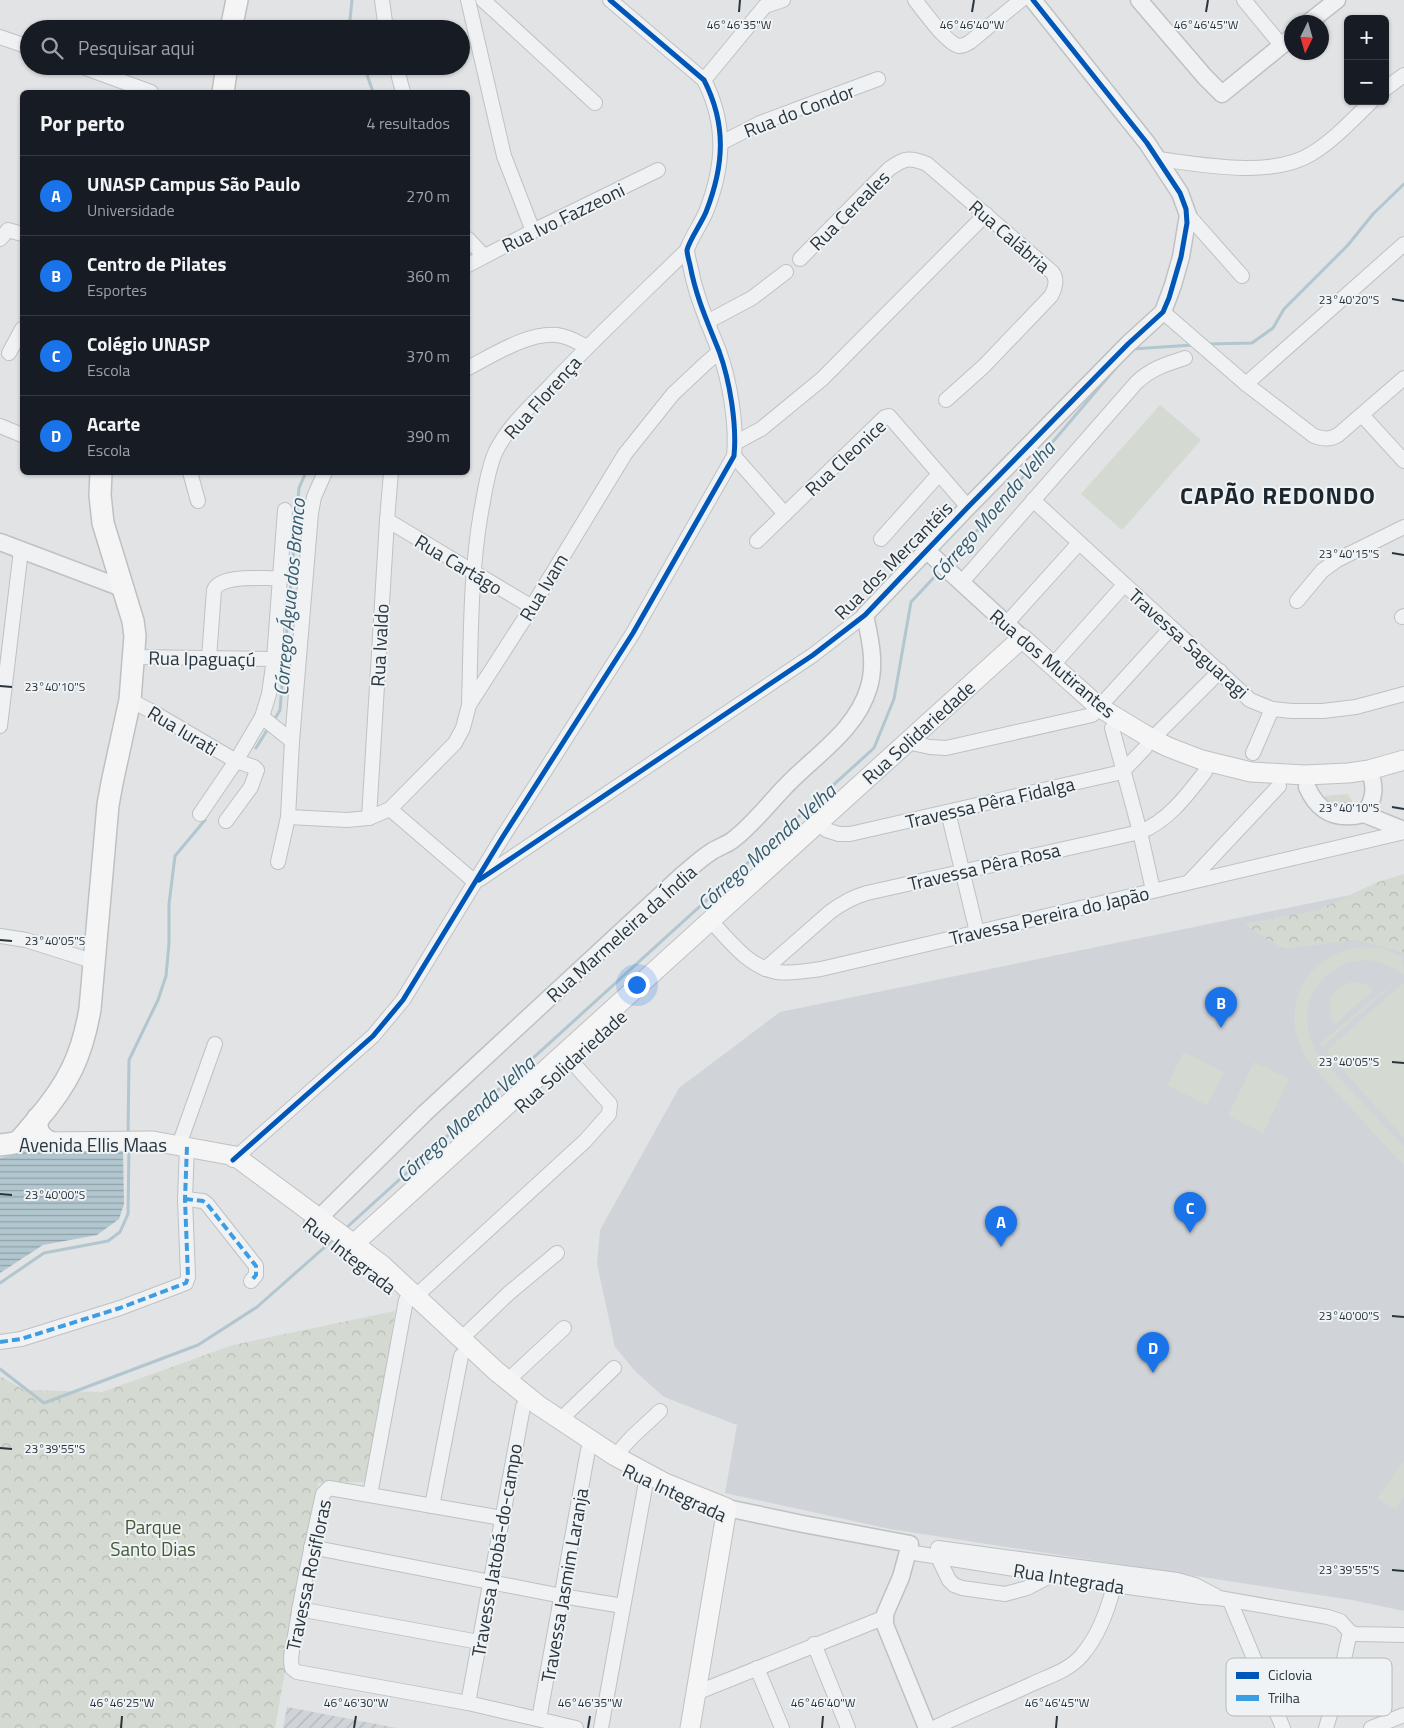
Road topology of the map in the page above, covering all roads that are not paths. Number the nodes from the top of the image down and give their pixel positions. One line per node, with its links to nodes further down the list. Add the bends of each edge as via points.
1 (237, 0): 15 (main road)
2 (382, 0): 16 (street)
3 (468, 0): 39 (street, via 504,156)
4 (483, 0): 31 (street)
5 (610, 0): 26 (street)
6 (783, 0): 13 (street)
7 (915, 0): 8 (street, via 957,46 970,42)
8 (1021, 0)
9 (1033, 0): 34 (street)
10 (1140, 0): 19 (street, via 1222,94)
11 (1244, 0): 18 (street)
12 (1337, 0): 14 (street)
13 (762, 3): 26 (street)
14 (1318, 15)
15 (233, 20)
16 (385, 20)
17 (0, 37): 20 (street)
18 (1284, 39)
19 (1284, 43)
20 (20, 45)
21 (105, 75): 28 (street)
22 (225, 75): 29 (main road)
23 (398, 75): 30 (street)
24 (1404, 75): 27 (street)
25 (878, 79): 33 (street, Rua do Condor, via 760,123)
26 (704, 80): 33 (street, Rua Florença, via 717,111)
27 (1389, 87)
28 (146, 90)
29 (223, 90)
30 (402, 90)
31 (595, 103)
32 (1368, 105): 34 (street, via 1311,154 1285,165 1251,169)
33 (721, 143): 44 (street, Rua Florença, via 718,169 706,213)
34 (1158, 159): 38 (street, via 1180,193)
35 (899, 161): 37 (street, Rua Calábria, via 908,159 927,164); 46 (street, Rua Cereales)
36 (658, 170): 39 (street, Rua Ivo Fazzeoni)
37 (986, 214): 60 (street, Rua Calábria, via 1055,275 1056,285 1051,296 1010,339); 64 (street, via 822,379)
38 (1188, 215): 49 (street); 50 (street, Rua dos Mercantéis, via 1181,257)
39 (533, 231): 45 (street, Rua Ivo Fazzeoni)
40 (3, 232): 41 (street)
41 (20, 234)
42 (470, 241): 45 (street)
43 (1404, 244): 59 (street)
44 (687, 250): 51 (street, via 698,300); 53 (street, Rua Florença)
45 (484, 256): 47 (street, Rua Ivo Fazzeoni)
46 (800, 259)
47 (470, 264)
48 (786, 272): 51 (street, via 746,302)
49 (1242, 276)
50 (1163, 312): 59 (street); 73 (street, Rua dos Mercantéis)
51 (707, 322): 54 (street)
52 (20, 333): 55 (street)
53 (587, 347): 57 (street, via 561,336 538,337 506,348); 84 (street, Rua Florença, via 503,439 489,472)
54 (719, 352): 64 (street, via 729,384); 90 (street, Rua Ivam, via 673,394 625,454)
55 (9, 353)
56 (1185, 358): 71 (street, via 1145,374)
57 (470, 367)
58 (1404, 378): 61 (street)
59 (1246, 384): 61 (street, via 1314,436 1334,437)
60 (946, 400)
61 (1362, 415): 65 (street)
62 (0, 426): 63 (street)
63 (20, 434)
64 (734, 450): 75 (street); 134 (street, via 633,633)
65 (1404, 461)
66 (939, 474): 73 (street, Rua Cleonice); 75 (street, Rua Cleonice, via 889,416 885,417); 78 (street)
67 (101, 475): 88 (main road, via 102,523)
68 (191, 475): 72 (street)
69 (325, 475): 98 (street, via 310,512)
70 (391, 475): 76 (street, Rua Ivaldo)
71 (1033, 500): 81 (street, Travessa Saguaragi); 86 (street)
72 (198, 501)
73 (968, 507): 83 (street, Rua dos Mercantéis)
74 (285, 510): 85 (street)
75 (785, 514): 79 (street, Rua Cleonice)
76 (386, 520): 84 (street, Rua Cartágo); 127 (street, Rua Ivaldo)
77 (1404, 527): 89 (street, via 1337,560 1322,571)
78 (881, 539)
79 (757, 541)
80 (0, 542): 82 (street)
81 (1079, 543): 87 (street, Travessa Saguaragi); 92 (street)
82 (21, 550): 88 (street); 100 (street)
83 (926, 557): 86 (street, Rua dos Mutirantes); 91 (street, Rua dos Mercantéis)
84 (473, 572): 90 (street, Rua Cartágo); 104 (street, Rua Florença)
85 (278, 578): 96 (street, via 226,580 216,586); 97 (street)
86 (957, 584): 92 (street, Rua dos Mutirantes); 94 (street, Rua dos Mutirantes)
87 (1124, 585): 93 (street, Travessa Saguaragi); 99 (street)
88 (122, 588): 95 (main road, via 133,621)
89 (1297, 601)
90 (532, 607): 104 (street, Rua Ivam)
91 (865, 615): 134 (street, Rua dos Mercantéis, via 770,685); 150 (street, Rua Marmeleira da Índia, via 872,659 871,675 864,701 843,731 761,815 674,883 425,1113)
92 (1006, 624): 94 (street, Rua dos Mutirantes)
93 (1171, 628): 101 (street, Travessa Saguaragi); 106 (street)
94 (1022, 645): 99 (main road, Rua dos Mutirantes); 106 (main road, Rua dos Mutirantes); 111 (main road, Rua Solidariedade)
95 (134, 657): 96 (street, Rua Ipaguaçú); 103 (main road)
96 (209, 658): 97 (street, Rua Ipaguaçú)
97 (276, 658): 98 (street, Rua Ipaguaçú, via 288,655); 107 (street)
98 (296, 658): 110 (street)
99 (1052, 666): 106 (main road, Rua dos Mutirantes)
100 (3, 669): 108 (street)
101 (1220, 671): 105 (street, Travessa Saguaragi, via 1250,700); 112 (street)
102 (1404, 694): 105 (street, Travessa Saguaragi, via 1356,707 1324,711)
103 (130, 700): 115 (street, Rua Iurati); 140 (main road, via 108,805)
104 (469, 705): 122 (street, Rua Ivam, via 455,743)
105 (1272, 709): 113 (street)
106 (1095, 711): 109 (main road, Rua dos Mutirantes); 111 (street, via 946,748); 112 (main road, Rua dos Mutirantes)
107 (264, 719): 110 (street); 115 (street)
108 (0, 726)
109 (1112, 728): 112 (main road, Rua dos Mutirantes); 116 (street)
110 (287, 737): 126 (street)
111 (914, 743): 129 (main road, Rua Solidariedade); 137 (main road, Rua Solidariedade)
112 (1148, 744): 116 (street); 117 (main road, Rua dos Mutirantes, via 1178,763); 119 (main road, Rua dos Mutirantes, via 1251,772)
113 (1253, 753)
114 (1404, 760): 119 (main road)
115 (236, 761): 124 (street); 128 (street, Rua Iurati, via 257,770 250,787)
116 (1122, 772): 123 (street, Travessa Pêra Fidalga); 131 (street)
117 (1205, 772): 120 (main road, Rua dos Mutirantes, via 1238,781); 131 (street, Travessa Pêra Rosa, via 1171,812)
118 (1404, 772): 119 (main road)
119 (1372, 775): 121 (main road, Rua dos Mutirantes, via 1350,784); 125 (street, via 1373,799)
120 (1279, 786): 121 (main road, Rua dos Mutirantes); 135 (street)
121 (1306, 787): 125 (street, via 1319,806 1329,813 1352,817)
122 (390, 809): 127 (street, Rua Ivam); 134 (street)
123 (948, 812): 129 (street, Travessa Pêra Fidalga, via 850,834); 133 (street)
124 (200, 814)
125 (1364, 814): 130 (street)
126 (288, 817): 127 (street, Rua Ivam); 132 (street)
127 (369, 818)
128 (226, 821)
129 (826, 830): 137 (main road, Rua Solidariedade)
130 (1404, 831): 135 (street, Travessa Pereira do Japão)
131 (1140, 832): 133 (street, Travessa Pêra Rosa); 136 (street)
132 (278, 862)
133 (962, 872): 138 (street); 141 (street, Travessa Pêra Rosa, via 866,893 842,903)
134 (475, 882): 148 (street, via 403,1000 373,1036)
135 (1189, 883): 136 (street, Travessa Pereira do Japão)
136 (1153, 890): 138 (street, Travessa Pereira do Japão)
137 (714, 924): 141 (street, Travessa Pereira do Japão, via 750,960); 143 (main road, Rua Solidariedade)
138 (977, 932): 141 (street, Travessa Pereira do Japão, via 821,969 789,973)
139 (0, 936): 140 (street, via 26,940)
140 (95, 962): 144 (main road, via 90,1009 80,1052 63,1086)
141 (765, 969)
142 (214, 1044): 147 (street)
143 (568, 1057): 151 (main road, Rua Solidariedade); 154 (street, via 610,1104 609,1114 585,1141)
144 (38, 1118): 145 (main road, via 38,1133); 146 (main road)
145 (49, 1142): 146 (main road, Avenida Ellis Maas); 147 (main road, Avenida Ellis Maas, via 153,1141)
146 (9, 1144)
147 (183, 1146): 148 (main road, Avenida Ellis Maas); 149 (street)
148 (228, 1156): 150 (main road, Rua Integrada, via 267,1192)
149 (185, 1199): 153 (street, via 207,1204 256,1266 256,1275); 156 (street, via 186,1283 120,1308 21,1339)
150 (319, 1224): 151 (main road, Rua Integrada)
151 (351, 1247): 154 (main road, Rua Integrada)
152 (557, 1253): 157 (street, via 509,1293)
153 (251, 1281)
154 (411, 1298): 157 (main road, Rua Integrada); 166 (street)
155 (564, 1328): 159 (street)
156 (0, 1342)
157 (461, 1348): 159 (main road, Rua Integrada); 160 (main road, Rua Integrada, via 489,1382); 167 (street)
158 (614, 1368): 162 (street)
159 (507, 1381): 160 (main road, Rua Integrada)
160 (525, 1402): 162 (main road, Rua Integrada); 163 (main road, Rua Integrada); 169 (street, Travessa Jatobá-do-campo)
161 (660, 1411): 164 (street)
162 (560, 1420): 164 (main road, Rua Integrada)
163 (588, 1450): 165 (main road, Rua Integrada); 176 (street, Travessa Jasmim Laranja)
164 (615, 1456): 168 (main road, Rua Integrada)
165 (646, 1482): 168 (main road, Rua Integrada); 178 (street)
166 (370, 1494): 167 (street, Travessa Rosifloras); 170 (street, Travessa Rosifloras, via 327,1489 323,1494)
167 (432, 1506): 169 (street, Travessa Rosifloras)
168 (726, 1513): 171 (street, Rua Integrada, via 810,1526); 188 (main road)
169 (502, 1518): 174 (street, Travessa Jatobá-do-campo)
170 (311, 1547): 174 (street); 179 (street, Travessa Rosifloras)
171 (909, 1548): 172 (street, Rua Integrada); 177 (street, Rua Integrada, via 1177,1580); 180 (street)
172 (938, 1557): 173 (street, Rua Integrada); 173 (street, via 949,1580 962,1588 1005,1594 1027,1588)
173 (1052, 1575): 175 (street, Rua Integrada)
174 (490, 1582): 176 (street); 183 (street, Travessa Jatobá-do-campo)
175 (1114, 1585): 177 (street, Rua Integrada); 201 (street, via 1100,1626 1076,1661 1046,1678)
176 (562, 1596): 178 (street); 193 (street, Travessa Jasmim Laranja)
177 (1225, 1599): 181 (street, Rua Integrada, via 1328,1617 1340,1621); 185 (street)
178 (623, 1606): 196 (street)
179 (299, 1608): 183 (street); 189 (street, Travessa Rosifloras, via 291,1659 294,1671)
180 (884, 1618): 184 (street); 200 (street)
181 (1350, 1632): 182 (street); 186 (street)
182 (1404, 1635)
183 (479, 1642): 189 (street, Travessa Jatobá-do-campo)
184 (814, 1644): 187 (street); 199 (street)
185 (1251, 1658)
186 (1345, 1658)
187 (757, 1668): 188 (street); 198 (street)
188 (696, 1693): 197 (main road)
189 (468, 1703): 193 (street, Travessa Rosifloras)
190 (1404, 1715): 194 (street)
191 (1277, 1716): 202 (street)
192 (1330, 1716): 203 (street)
193 (539, 1719): 195 (street, Travessa Rosifloras)
194 (1375, 1727)
195 (576, 1728)
196 (602, 1728)
197 (690, 1728)
198 (782, 1728)
199 (848, 1728)
200 (927, 1728)
201 (934, 1728)
202 (1282, 1728)
203 (1326, 1728)

